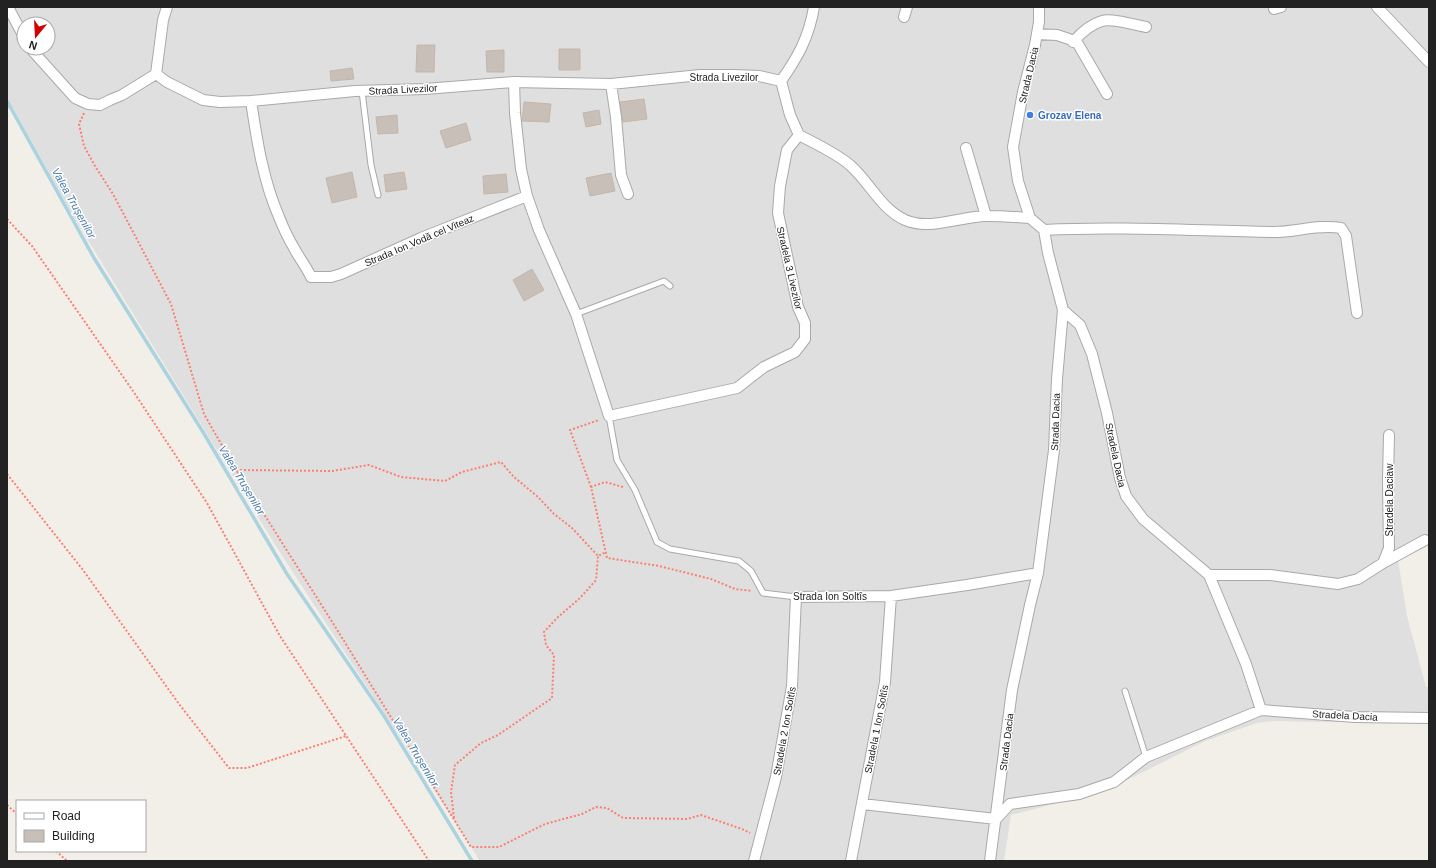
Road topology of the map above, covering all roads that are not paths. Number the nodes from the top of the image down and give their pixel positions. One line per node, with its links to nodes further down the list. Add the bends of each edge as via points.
1 (8, 7): 8 (street)
2 (167, 7): 14 (street)
3 (814, 7): 15 (street, via 800,51)
4 (908, 7): 7 (street)
5 (1039, 7): 10 (street, Strada Dacia)
6 (1377, 7): 13 (street)
7 (904, 17)
8 (16, 22)
9 (1146, 27): 11 (street, via 1102,21 1079,35)
10 (1037, 34): 11 (street, Strada Dacia, via 1057,35); 27 (street, Strada Dacia, via 1023,92 1014,147 1018,181)
11 (1073, 42): 19 (street, Strada Dacia, via 1078,44)
12 (37, 56): 14 (street, via 75,98 88,104 100,105)
13 (1429, 62)
14 (156, 74): 20 (street, Strada Livezilor, via 203,100)
15 (781, 81): 17 (street, Strada Livezilor, via 759,76 700,76); 21 (street)
16 (514, 82): 17 (street, Strada Livezilor); 18 (street, Strada Livezilor); 25 (street, via 521,169)
17 (611, 84): 23 (street, via 621,175)
18 (362, 91): 20 (street, Strada Livezilor); 24 (lane, Strada Livezilor, via 370,165)
19 (1107, 94)
20 (251, 101): 25 (street, Strada Ion Vodă cel Viteaz, via 269,193 279,218 311,277 341,274 421,238)
21 (798, 135): 26 (street, via 851,166 883,203 905,220 930,223); 33 (street, Stradela 3 Livezilor, via 787,150 778,213 798,307 806,323 805,339 795,352 764,367 737,388)
22 (966, 148): 26 (street)
23 (628, 194)
24 (378, 195)
25 (527, 196): 32 (street)
26 (986, 216): 27 (street)
27 (1030, 218): 28 (street)
28 (1044, 230): 30 (street, Strada Dacia); 31 (street, via 1084,228 1284,232 1330,226 1341,228 1346,236)
29 (670, 286): 32 (lane, via 664,281)
30 (1063, 310): 37 (street, Strada Dacia, via 1054,450); 38 (street, Stradela Dacia, via 1080,325 1092,354 1126,496 1143,519)
31 (1357, 313)
32 (576, 314): 33 (street)
33 (609, 416): 40 (lane, Strada Ion Soltîs, via 617,460 635,490 657,542 670,549 739,561 751,571 763,593)
34 (1389, 435): 36 (street, Stradela Daciaw, via 1389,548)
35 (1425, 540): 36 (street)
36 (1383, 563): 38 (street, via 1358,579 1338,584 1270,575)
37 (1038, 573): 39 (street, Strada Ion Soltîs); 46 (street, Strada Dacia, via 1012,690)
38 (1209, 575): 42 (street, Stradela Dacia, via 1246,664)
39 (891, 596): 40 (street, Strada Ion Soltîs); 45 (street, Stradela 1 Ion Soltîs, via 885,682)
40 (796, 598): 47 (street, Stradela 2 Ion Soltîs, via 792,686 776,777)
41 (1126, 690): 44 (lane)
42 (1261, 710): 43 (street, Stradela Dacia, via 1355,717); 44 (street, Stradela Dacia)
43 (1429, 718)
44 (1146, 757): 46 (street, via 1114,782 1079,794 1010,804)
45 (862, 804): 46 (street); 48 (street, Stradela 1 Ion Soltîs)
46 (996, 819): 49 (street, Strada Dacia)
47 (754, 861)
48 (851, 861)
49 (990, 861)

